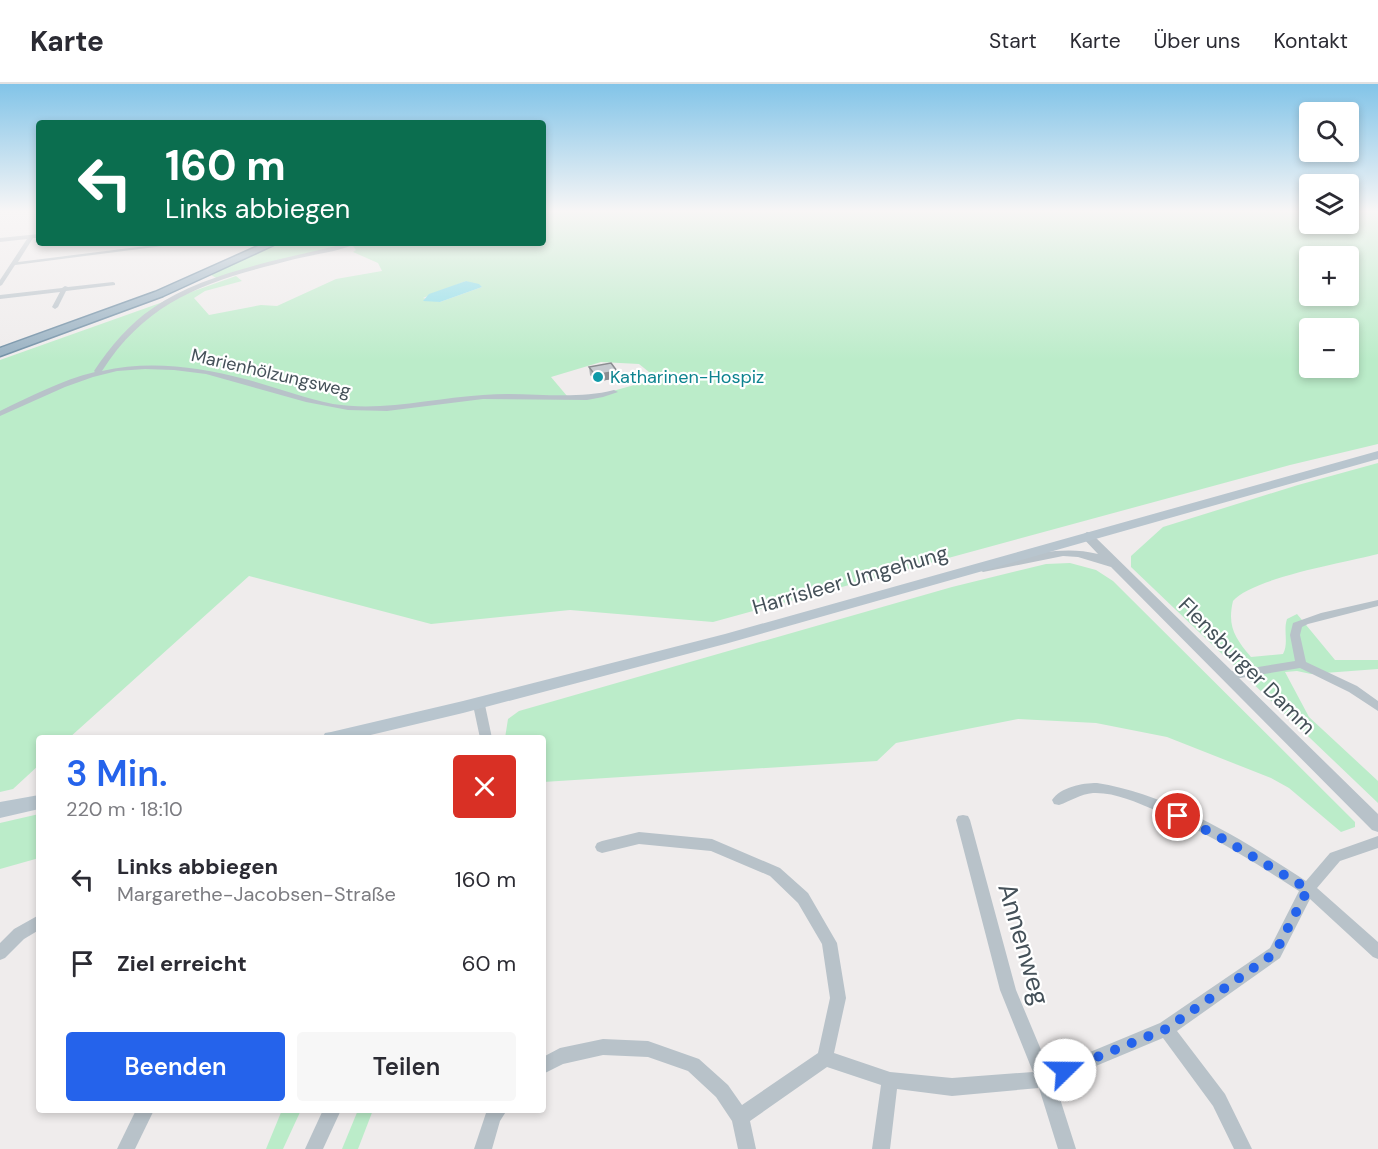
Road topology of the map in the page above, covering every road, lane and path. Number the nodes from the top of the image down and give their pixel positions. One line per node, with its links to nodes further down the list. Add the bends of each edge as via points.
1 (31, 262): 5 (street)
2 (221, 262): 12 (highway, via 152,292)
3 (231, 262): 13 (highway, via 159,294)
4 (284, 262): 14 (street, via 194,289 157,309 136,324)
5 (12, 264): 6 (street)
6 (4, 274): 7 (street)
7 (0, 284)
8 (113, 284): 9 (street)
9 (65, 288): 10 (street); 11 (street)
10 (0, 297)
11 (55, 308)
12 (0, 347)
13 (0, 352)
14 (98, 371): 15 (street, Marienhölzungsweg, via 183,367 307,401 361,409 499,396 591,398); 16 (street, Marienhölzungsweg)
15 (615, 392)
16 (0, 414)
17 (1378, 455): 18 (main road, Harrisleer Umgehung)
18 (1087, 536): 19 (main road, Harrisleer Umgehung); 20 (street, Flensburger Damm)
19 (977, 568): 20 (street, via 1006,566 1061,551 1100,559); 24 (main road, Harrisleer Umgehung)
20 (1121, 572): 23 (street, Flensburger Damm)
21 (1378, 603): 22 (street, via 1297,625)
22 (1301, 664): 23 (street); 25 (street, via 1353,689)
23 (1228, 676): 32 (street, Flensburger Damm)
24 (479, 705): 26 (main road, Harrisleer Umgehung); 27 (street)
25 (1378, 707)
26 (344, 735)
27 (485, 735)
28 (1059, 800): 35 (street, via 1076,789 1099,788 1137,796 1218,836)
29 (36, 803): 30 (main road)
30 (0, 810)
31 (963, 820): 42 (street, Annenweg, via 1008,990)
32 (1378, 825)
33 (1378, 842): 35 (street, via 1335,857)
34 (602, 847): 40 (street, via 639,838 712,845 775,872 803,898 829,943 838,998)
35 (1308, 889): 37 (street); 39 (street, via 1275,953)
36 (36, 924): 38 (street)
37 (1378, 952)
38 (0, 953)
39 (1166, 1029): 42 (street); 54 (street, via 1219,1100)
40 (825, 1058): 43 (street); 47 (street)
41 (546, 1064): 47 (street, via 560,1056 603,1047 648,1049 693,1065 722,1092)
42 (1044, 1078): 43 (street, via 952,1088); 53 (street, Annenweg)
43 (890, 1080): 52 (street)
44 (144, 1113): 48 (street)
45 (331, 1113): 49 (street)
46 (496, 1113): 50 (street)
47 (740, 1117): 51 (street)
48 (126, 1149)
49 (314, 1149)
50 (483, 1149)
51 (747, 1149)
52 (881, 1149)
53 (1067, 1149)
54 (1243, 1149)

